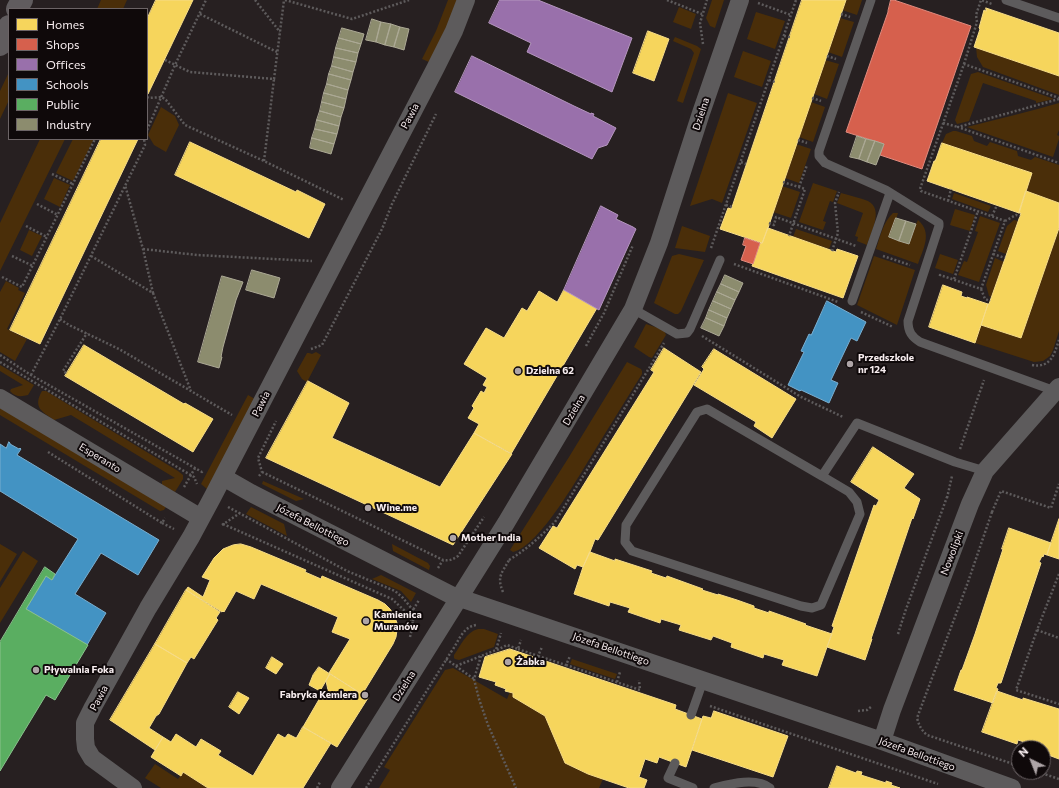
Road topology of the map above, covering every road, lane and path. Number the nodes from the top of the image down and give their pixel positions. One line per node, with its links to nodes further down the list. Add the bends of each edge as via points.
1 (206, 0): 13 (path)
2 (255, 0): 21 (path)
3 (285, 0): 4 (path, via 352,19); 21 (path)
4 (409, 0)
5 (466, 0): 128 (street, Pawia, via 435,69)
6 (668, 0): 14 (path)
7 (707, 0): 14 (path)
8 (740, 0): 100 (street, Dzielna, via 659,243)
9 (796, 0): 16 (path)
10 (871, 0): 60 (lane, via 819,156 825,163)
11 (1006, 0): 18 (lane)
12 (757, 3): 16 (path)
13 (200, 14): 26 (path); 31 (path)
14 (702, 14): 25 (path, via 700,23)
15 (841, 14): 17 (path)
16 (791, 15): 22 (path)
17 (852, 17)
18 (1059, 18)
19 (8, 28): 24 (street)
20 (976, 28): 30 (path)
21 (280, 32): 26 (path)
22 (784, 36): 23 (path); 33 (path)
23 (790, 37)
24 (0, 45)
25 (703, 47)
26 (277, 52): 32 (path)
27 (827, 56): 28 (path)
28 (836, 59)
29 (165, 60): 31 (path)
30 (964, 64): 38 (path); 43 (path)
31 (175, 65): 32 (path, via 190,72); 35 (path)
32 (274, 79): 50 (path)
33 (769, 80): 34 (path); 41 (path)
34 (775, 82)
35 (162, 97): 36 (path); 45 (path); 50 (path, via 185,125)
36 (148, 98)
37 (812, 98): 39 (path)
38 (1059, 98): 44 (path)
39 (822, 101)
40 (436, 114): 109 (path, via 382,229 322,345)
41 (755, 120): 42 (path); 51 (path)
42 (760, 122)
43 (943, 123): 44 (path); 61 (path, via 920,189)
44 (958, 127): 52 (path)
45 (148, 128)
46 (95, 140): 56 (path)
47 (144, 140): 57 (path, via 145,144)
48 (798, 140): 49 (path)
49 (808, 144)
50 (264, 161): 62 (path)
51 (741, 162): 53 (path); 64 (path)
52 (1059, 162)
53 (746, 164)
54 (52, 174): 56 (path)
55 (784, 182): 72 (path, via 805,189)
56 (73, 184): 68 (path)
57 (125, 185): 79 (path); 85 (path)
58 (952, 190): 61 (path)
59 (839, 192): 77 (path, via 835,203 838,233)
60 (890, 192): 82 (lane); 116 (lane, via 938,222 939,226 908,321 910,333 920,342)
61 (948, 200): 67 (path)
62 (347, 202)
63 (37, 204): 68 (path)
64 (726, 205): 66 (path); 80 (path)
65 (997, 205): 69 (path)
66 (732, 207)
67 (978, 212): 69 (path); 93 (path)
68 (58, 215): 76 (path)
69 (992, 216): 71 (path)
70 (1020, 216): 71 (path, via 1016,215)
71 (1005, 221): 83 (path)
72 (793, 223): 73 (path, via 776,217 774,225); 75 (path); 77 (path)
73 (769, 224)
74 (26, 226): 76 (path)
75 (789, 236)
76 (47, 237): 89 (path)
77 (836, 239): 81 (path); 82 (path)
78 (633, 245): 108 (path, via 604,313)
79 (143, 248): 88 (path, via 197,255); 96 (path)
80 (711, 248)
81 (832, 251)
82 (869, 251): 90 (path); 97 (lane)
83 (993, 254): 86 (path); 95 (path)
84 (12, 256): 89 (path)
85 (91, 256): 96 (path); 102 (path)
86 (1005, 258)
87 (720, 260): 104 (lane)
88 (315, 262)
89 (33, 266): 92 (path, via 22,288)
90 (916, 267)
91 (753, 271): 99 (path)
92 (2, 277)
93 (954, 279): 94 (path, via 940,275); 95 (path)
94 (938, 282)
95 (980, 289): 98 (path, via 985,299)
96 (153, 293): 117 (path)
97 (852, 301)
98 (990, 301)
99 (840, 302)
100 (634, 309): 105 (lane); 143 (street, Dzielna)
101 (856, 310): 103 (path)
102 (60, 319): 106 (path); 114 (path)
103 (896, 328)
104 (690, 329): 105 (lane, via 682,334); 119 (path, via 801,397)
105 (671, 330): 139 (path, via 555,522 540,538)
106 (87, 333): 113 (path, via 63,371); 117 (path)
107 (1059, 340): 112 (path, via 1054,356 1049,362 1038,366)
108 (586, 346)
109 (306, 351)
110 (0, 355): 114 (path)
111 (0, 362): 131 (path, via 194,477 203,493)
112 (1026, 363)
113 (66, 373)
114 (31, 375): 124 (path)
115 (985, 378): 122 (path)
116 (1057, 389): 123 (street, Nowolipki)
117 (191, 391): 120 (path)
118 (0, 398): 135 (street, Esperanto)
119 (836, 414)
120 (232, 415)
121 (277, 419): 125 (path, via 258,458)
122 (959, 449)
123 (985, 471): 127 (lane, via 955,462 857,423); 133 (street, Nowolipki)
124 (202, 472)
125 (262, 472): 129 (path); 138 (path)
126 (952, 475): 132 (path)
127 (822, 476): 127 (lane, via 849,492 857,502 860,514 821,605 812,608 801,606 632,551 625,542 626,525 698,412 707,409)
128 (223, 477): 131 (street, Pawia); 143 (street, Józefa Bellottiego)
129 (259, 478)
130 (1059, 484): 179 (path, via 1051,508 1001,491 917,718 922,730 927,734)
131 (212, 498): 135 (street, Pawia); 145 (path, via 342,568 395,591)
132 (946, 498): 133 (path); 154 (path)
133 (970, 504): 176 (street, Nowolipki)
134 (488, 513): 138 (path, via 458,556 453,560)
135 (201, 518): 182 (street, Pawia, via 85,723 85,744 92,758)
136 (223, 524): 147 (path, via 392,599 406,612)
137 (504, 556): 139 (path)
138 (443, 560): 140 (path)
139 (509, 560): 142 (path, via 500,580)
140 (436, 570)
141 (1059, 574): 149 (path)
142 (506, 596)
143 (458, 598): 170 (street, Józefa Bellottiego); 184 (street, Dzielna)
144 (420, 600): 145 (path)
145 (413, 610): 146 (path); 147 (path)
146 (425, 621)
147 (413, 624): 151 (path); 153 (path)
148 (482, 625): 160 (path, via 464,631)
149 (1037, 630): 152 (path); 173 (path, via 1016,690)
150 (502, 631): 159 (path)
151 (422, 633)
152 (1059, 638)
153 (409, 639)
154 (896, 640)
155 (521, 642): 158 (path)
156 (445, 648): 160 (path)
157 (542, 648): 162 (path)
158 (518, 649): 159 (path, via 507,645); 162 (path)
159 (496, 650): 161 (path)
160 (451, 652): 164 (path)
161 (481, 656): 166 (path); 168 (path)
162 (538, 656): 165 (path)
163 (569, 658): 165 (path)
164 (446, 659): 166 (path); 185 (path)
165 (566, 665): 171 (path)
166 (456, 666): 168 (path)
167 (619, 675): 171 (path)
168 (474, 678): 186 (path, via 488,725)
169 (639, 680): 171 (path, via 640,690)
170 (703, 681): 175 (lane); 176 (street, Józefa Bellottiego)
171 (617, 682)
172 (874, 704): 174 (path, via 867,710)
173 (1059, 704)
174 (854, 710)
175 (691, 715)
176 (882, 741): 190 (street, Józefa Bellottiego)
177 (834, 748): 181 (path)
178 (675, 763): 187 (lane, via 668,778)
179 (1011, 763)
180 (323, 778): 183 (path)
181 (943, 786)
182 (134, 788)
183 (317, 788)
184 (340, 788)
185 (366, 788)
186 (516, 788)
187 (693, 788)
188 (714, 788): 189 (lane, via 746,782)
189 (770, 788)
190 (1012, 788)

